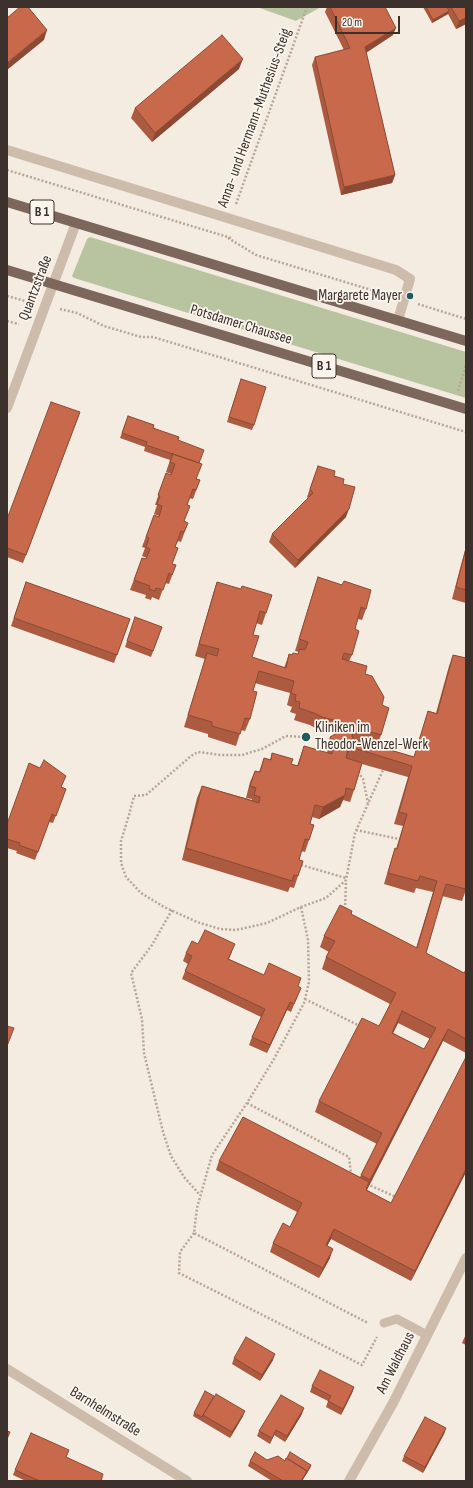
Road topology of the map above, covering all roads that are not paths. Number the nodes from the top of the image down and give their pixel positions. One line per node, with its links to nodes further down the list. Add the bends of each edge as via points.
1 (7, 150): 6 (street, via 396,270 410,279)
2 (7, 202): 3 (main road, B 1)
3 (76, 223): 5 (street, Quantzstraße); 6 (main road, B 1)
4 (7, 270): 5 (main road, Potsdamer Chaussee / B 1)
5 (54, 283): 8 (street, Quantzstraße); 9 (main road, Potsdamer Chaussee / B 1)
6 (398, 320): 7 (main road, B 1)
7 (466, 341)
8 (7, 408)
9 (466, 409)
10 (466, 1258): 12 (street, Am Waldhaus)
11 (382, 1326): 12 (lane, via 397,1319)
12 (427, 1335): 15 (street, Am Waldhaus, via 393,1403)
13 (7, 1369): 14 (street, Barnhelmstraße)
14 (187, 1481)
15 (349, 1481)

